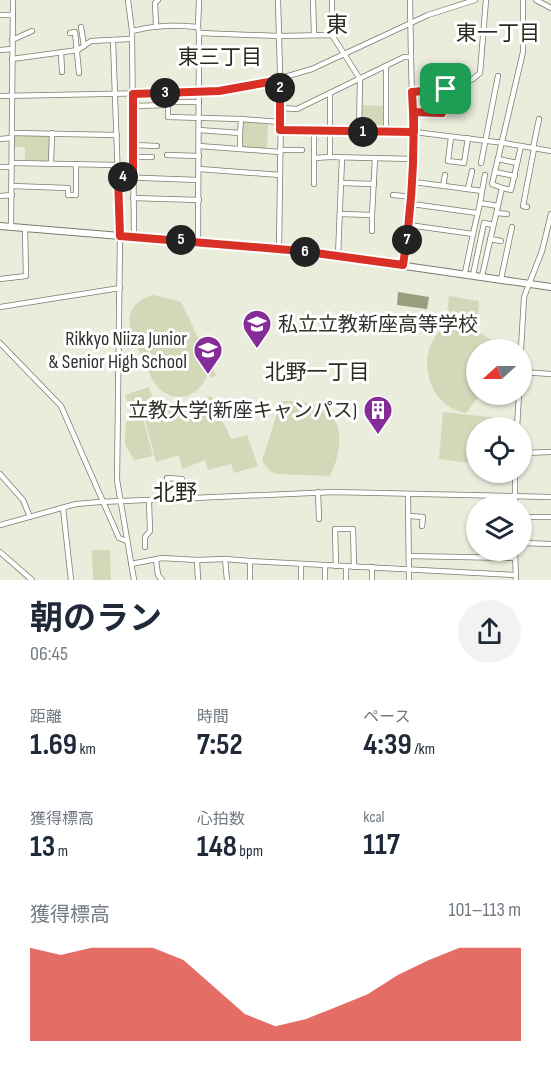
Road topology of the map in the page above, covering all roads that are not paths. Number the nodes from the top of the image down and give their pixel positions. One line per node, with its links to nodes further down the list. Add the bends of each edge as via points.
1 (13, 0): 15 (street)
2 (128, 0): 20 (street)
3 (158, 0): 17 (street)
4 (199, 0): 19 (street)
5 (278, 0): 25 (street)
6 (313, 0): 23 (street)
7 (332, 0): 24 (street)
8 (410, 0): 16 (street)
9 (475, 0): 16 (street)
10 (486, 0): 43 (street, via 480,73)
11 (523, 0): 77 (street, via 523,52)
12 (536, 0): 13 (street)
13 (551, 8)
14 (0, 15): 15 (street)
15 (13, 15): 27 (street)
16 (411, 22): 34 (street); 35 (street)
17 (156, 25): 19 (street); 20 (street)
18 (81, 27): 29 (street)
19 (198, 30): 25 (street); 44 (street)
20 (132, 31): 26 (street)
21 (32, 32): 27 (street)
22 (70, 33): 32 (street, via 75,32)
23 (314, 35): 24 (street); 25 (street)
24 (332, 35): 34 (street)
25 (279, 36): 42 (street)
26 (130, 39): 28 (street); 48 (street)
27 (12, 40): 30 (street)
28 (113, 40): 29 (street, via 91,40); 47 (street)
29 (84, 46): 32 (street)
30 (12, 49): 31 (street); 36 (street)
31 (0, 50)
32 (78, 50): 33 (street); 39 (street)
33 (61, 52): 36 (street); 38 (street)
34 (345, 54): 41 (street); 42 (street)
35 (411, 57): 37 (street); 45 (street)
36 (12, 59): 50 (street)
37 (386, 66): 41 (street); 68 (street)
38 (62, 72)
39 (79, 73)
40 (498, 76): 76 (street)
41 (360, 79): 46 (street); 64 (street)
42 (280, 80): 44 (street); 54 (street)
43 (446, 89): 45 (street); 55 (street, via 442,113)
44 (199, 92): 48 (street); 51 (street)
45 (412, 92): 55 (street)
46 (330, 93): 54 (street, via 297,109); 63 (street)
47 (115, 94): 48 (street); 50 (street); 69 (street)
48 (133, 94): 53 (street)
49 (0, 96): 50 (street)
50 (12, 96): 71 (street)
51 (200, 102): 52 (street); 56 (street)
52 (168, 105): 53 (street); 56 (street, via 168,117)
53 (134, 106): 78 (street)
54 (281, 108): 58 (street)
55 (414, 112): 65 (street)
56 (199, 116): 57 (street); 60 (street)
57 (241, 119): 58 (street); 67 (street)
58 (280, 122): 61 (street)
59 (545, 122): 70 (street, via 539,120)
60 (199, 130): 67 (street); 80 (street)
61 (280, 130): 62 (street); 85 (street)
62 (314, 131): 63 (street); 92 (street)
63 (330, 131): 64 (street); 91 (street)
64 (359, 131): 68 (street)
65 (414, 132): 68 (street); 73 (street); 95 (street)
66 (52, 133): 69 (street); 71 (street); 97 (street)
67 (240, 133): 82 (street)
68 (386, 133)
69 (117, 135): 102 (street)
70 (536, 135): 72 (street); 83 (street)
71 (12, 136): 75 (street); 101 (street)
72 (543, 136)
73 (451, 137): 74 (street); 74 (street, via 448,161 464,163)
74 (468, 138): 76 (street)
75 (0, 139)
76 (485, 140): 77 (street); 98 (street)
77 (504, 143): 81 (street); 96 (street)
78 (133, 145): 79 (street); 89 (street)
79 (157, 146)
80 (199, 146): 82 (street); 88 (street)
81 (521, 146): 83 (street); 99 (street)
82 (240, 149): 85 (street)
83 (534, 149): 86 (street); 131 (street, via 523,206)
84 (302, 150): 85 (street)
85 (280, 151): 107 (street)
86 (551, 151)
87 (167, 155): 88 (street)
88 (198, 156): 104 (street)
89 (133, 157): 90 (street); 110 (street)
90 (152, 157)
91 (330, 157): 92 (street); 93 (street)
92 (314, 158): 116 (street)
93 (342, 158): 94 (street); 115 (street)
94 (375, 158): 95 (street); 117 (street)
95 (413, 159): 114 (street)
96 (498, 159): 99 (street); 106 (street)
97 (51, 163): 100 (street); 101 (street)
98 (481, 163)
99 (517, 163): 111 (street)
100 (76, 164): 102 (street); 118 (street, via 75,195 68,195 68,188)
101 (11, 165): 103 (street); 118 (street)
102 (118, 165): 112 (street)
103 (0, 167)
104 (199, 169): 107 (street); 113 (street)
105 (472, 171): 121 (street)
106 (495, 172): 111 (street); 120 (street, via 492,184)
107 (280, 175): 152 (street)
108 (445, 175): 119 (street)
109 (485, 175): 122 (street)
110 (133, 176): 112 (street); 113 (street); 127 (street)
111 (515, 176): 120 (street, via 512,190)
112 (118, 177): 147 (street)
113 (198, 180): 128 (street)
114 (414, 182): 119 (street); 126 (street)
115 (341, 183): 117 (street); 134 (street)
116 (314, 184)
117 (374, 184): 137 (street)
118 (12, 186): 123 (street)
119 (443, 186): 121 (street)
120 (502, 188): 132 (street)
121 (468, 189): 122 (street)
122 (482, 191): 129 (street)
123 (12, 195): 125 (street); 141 (street)
124 (393, 195): 126 (street)
125 (0, 196)
126 (412, 197): 130 (street)
127 (134, 198): 128 (street); 148 (street)
128 (199, 200): 150 (street)
129 (480, 203): 132 (street); 133 (street)
130 (412, 204): 133 (street); 138 (street)
131 (527, 207)
132 (497, 209): 135 (street); 139 (street)
133 (477, 213): 146 (street)
134 (340, 214): 137 (street); 153 (street)
135 (507, 214)
136 (551, 214): 145 (street)
137 (372, 215): 144 (street)
138 (409, 225): 146 (street); 154 (street)
139 (494, 225): 149 (street); 156 (street, via 484,223)
140 (0, 226): 141 (main road)
141 (11, 227): 143 (main road)
142 (512, 227): 159 (street)
143 (25, 228): 147 (main road); 158 (street, via 26,276)
144 (372, 231)
145 (549, 232): 160 (street)
146 (473, 234): 155 (street)
147 (120, 236): 148 (main road); 162 (street)
148 (134, 237): 150 (main road)
149 (490, 239): 151 (street); 157 (street)
150 (198, 241): 152 (main road)
151 (501, 241)
152 (279, 249): 153 (main road)
153 (338, 256): 154 (main road)
154 (403, 265): 155 (main road)
155 (465, 273): 156 (main road)
156 (473, 275): 157 (main road)
157 (482, 276): 159 (main road)
158 (0, 279)
159 (501, 279): 160 (main road)
160 (529, 284): 161 (main road); 164 (street, via 523,304)
161 (551, 287)
162 (120, 288): 163 (street); 179 (street)
163 (0, 307)
164 (521, 339)
165 (0, 344): 178 (street, via 61,406)
166 (532, 373): 167 (street)
167 (551, 374)
168 (551, 452): 169 (street)
169 (532, 453)
170 (0, 474): 185 (street, via 23,500)
171 (318, 492): 172 (street); 176 (street); 186 (street)
172 (408, 495): 173 (street); 182 (street)
173 (466, 496)
174 (532, 497): 175 (street)
175 (551, 497)
176 (184, 500): 177 (street); 177 (street, via 182,479 167,478)
177 (168, 501): 180 (street)
178 (104, 502): 179 (street); 181 (street); 189 (street, via 118,538)
179 (119, 502): 180 (street); 189 (street)
180 (149, 502): 192 (street, via 150,531)
181 (63, 508): 185 (street); 212 (street)
182 (409, 516): 188 (street, via 423,517); 194 (street)
183 (532, 517): 184 (street)
184 (551, 517)
185 (30, 518): 187 (street)
186 (318, 519)
187 (0, 525)
188 (422, 526)
189 (127, 541): 201 (street)
190 (532, 543): 191 (street)
191 (551, 544)
192 (145, 547)
193 (0, 552): 211 (street)
194 (409, 556): 195 (street); 208 (street)
195 (466, 557)
196 (225, 559): 198 (street); 199 (street); 216 (street)
197 (156, 560): 198 (street); 201 (street); 214 (street)
198 (197, 560): 215 (street)
199 (250, 561): 202 (street); 217 (street)
200 (515, 561): 210 (street)
201 (131, 564): 213 (street)
202 (301, 564): 203 (street); 218 (street)
203 (325, 566): 204 (street); 219 (street)
204 (336, 566): 205 (street); 206 (street, via 335,529 353,529)
205 (346, 567): 206 (street); 220 (street)
206 (354, 567): 207 (street)
207 (372, 567): 208 (street); 221 (street)
208 (409, 570): 209 (street); 222 (street)
209 (479, 573): 210 (street); 223 (street)
210 (515, 577)
211 (32, 580)
212 (71, 580)
213 (134, 580)
214 (162, 580)
215 (198, 580)
216 (227, 580)
217 (250, 580)
218 (301, 580)
219 (325, 580)
220 (346, 580)
221 (372, 580)
222 (409, 580)
223 (479, 580)

